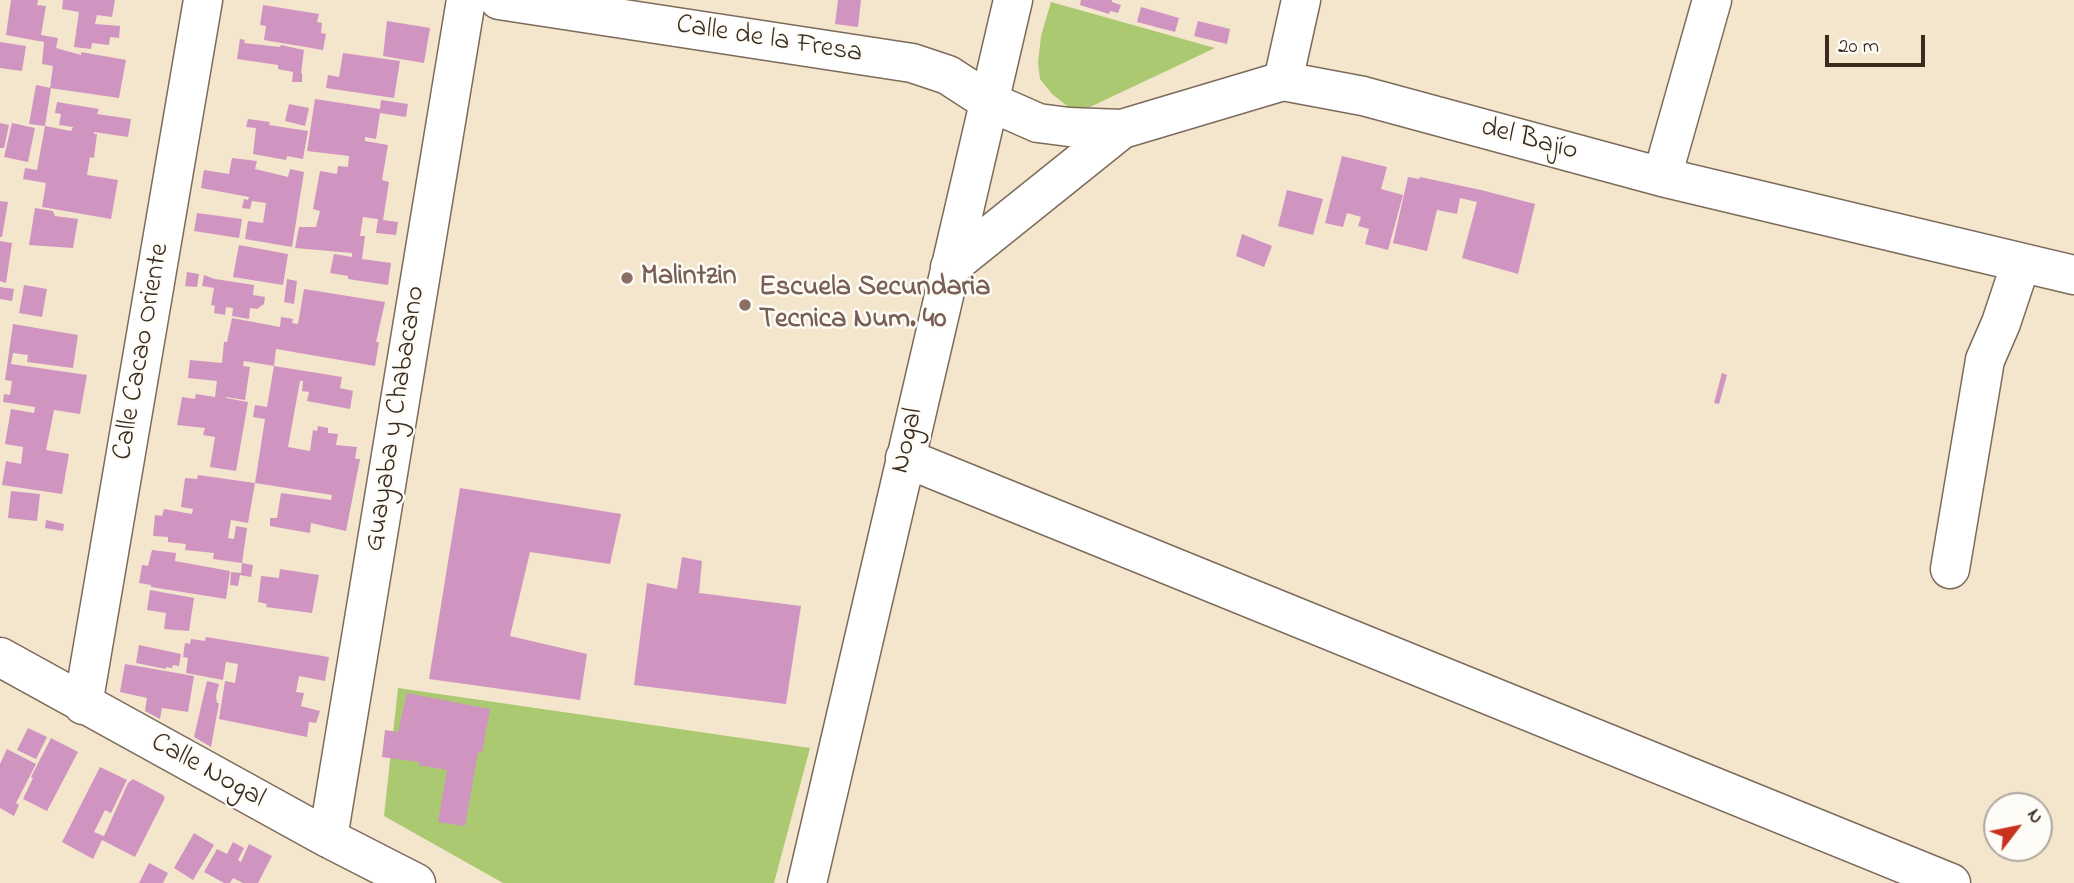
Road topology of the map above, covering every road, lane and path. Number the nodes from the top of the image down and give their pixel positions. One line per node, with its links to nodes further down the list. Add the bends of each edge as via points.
1 (203, 0): 17 (street, Calle Cacao Oriente)
2 (466, 0): 18 (street, Guayaba y Chabacano)
3 (499, 0): 8 (street, Calle de la Fresa, via 912,62 948,75)
4 (1013, 0): 8 (street, Nogal)
5 (1301, 0): 7 (street)
6 (1713, 0): 10 (street)
7 (1283, 81): 9 (street, del Bajío); 10 (street, del Bajío, via 1363,96)
8 (988, 101): 9 (street, del Bajío, via 1038,123); 12 (street, Nogal)
9 (1122, 129): 12 (street)
10 (1662, 177): 11 (street, del Bajío)
11 (2021, 263): 13 (street, del Bajío); 15 (street, via 1985,360)
12 (950, 267): 14 (street, Nogal)
13 (2074, 275)
14 (905, 458): 20 (street, Nogal); 21 (street)
15 (1950, 569)
16 (0, 657): 17 (street, Calle Nogal)
17 (83, 705): 18 (street, Calle Nogal)
18 (328, 838): 19 (street, Calle Nogal)
19 (416, 883)
20 (807, 883)
21 (1951, 883)

